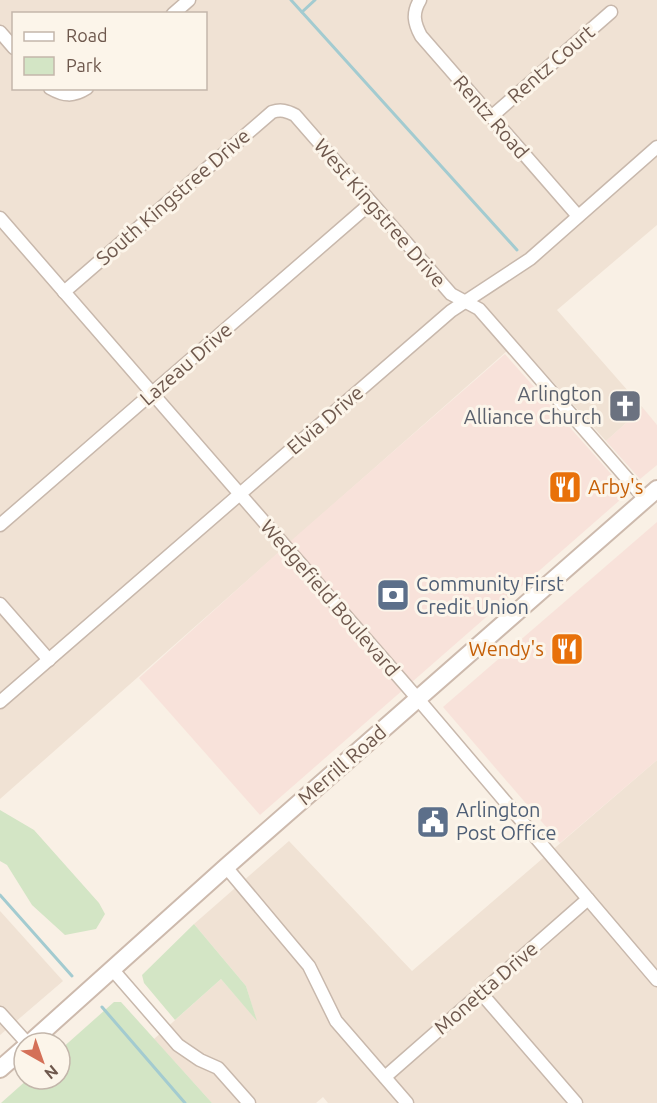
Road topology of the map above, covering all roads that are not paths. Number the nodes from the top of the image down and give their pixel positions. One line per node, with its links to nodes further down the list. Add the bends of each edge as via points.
1 (189, 0): 3 (street)
2 (420, 0): 10 (street, Rentz Road, via 414,25)
3 (175, 12)
4 (611, 12): 10 (street, Rentz Court)
5 (0, 33): 6 (street)
6 (12, 46)
7 (53, 90): 8 (street, via 71,95)
8 (82, 90)
9 (286, 110): 12 (street, West Kingstree Drive, via 296,115); 15 (street, South Kingstree Drive, via 272,112)
10 (491, 117): 13 (street, Rentz Road)
11 (657, 147): 13 (street, Elvia Drive)
12 (371, 203): 16 (street, West Kingstree Drive, via 451,294); 17 (street, Lazeau Drive)
13 (578, 216): 16 (street, Elvia Drive, via 530,258)
14 (0, 218): 15 (street, Wedgefield Boulevard)
15 (64, 292): 17 (street, Wedgefield Boulevard)
16 (466, 301): 18 (street, Elvia Drive); 19 (street, West Kingstree Drive, via 479,309)
17 (152, 393): 18 (street, Wedgefield Boulevard); 20 (street, Lazeau Drive)
18 (240, 494): 22 (street, Elvia Drive); 23 (street, Wedgefield Boulevard)
19 (651, 494): 23 (main road, Merrill Road)
20 (0, 525)
21 (0, 604): 22 (street)
22 (49, 660): 24 (street, Elvia Drive)
23 (417, 699): 25 (main road, Merrill Road); 26 (street, Wedgefield Boulevard)
24 (0, 702)
25 (226, 867): 27 (main road, Merrill Road); 35 (street, via 309,966 336,1021)
26 (588, 899): 28 (street, Wedgefield Boulevard); 29 (street, Monetta Drive)
27 (112, 969): 32 (main road, Merrill Road); 36 (street, via 178,1045 218,1068)
28 (657, 980)
29 (481, 993): 35 (street, Monetta Drive); 38 (street)
30 (0, 1013): 31 (street)
31 (17, 1031)
32 (42, 1031)
33 (12, 1058): 34 (main road)
34 (0, 1069)
35 (385, 1077): 37 (street)
36 (249, 1103)
37 (407, 1103)
38 (576, 1103)

